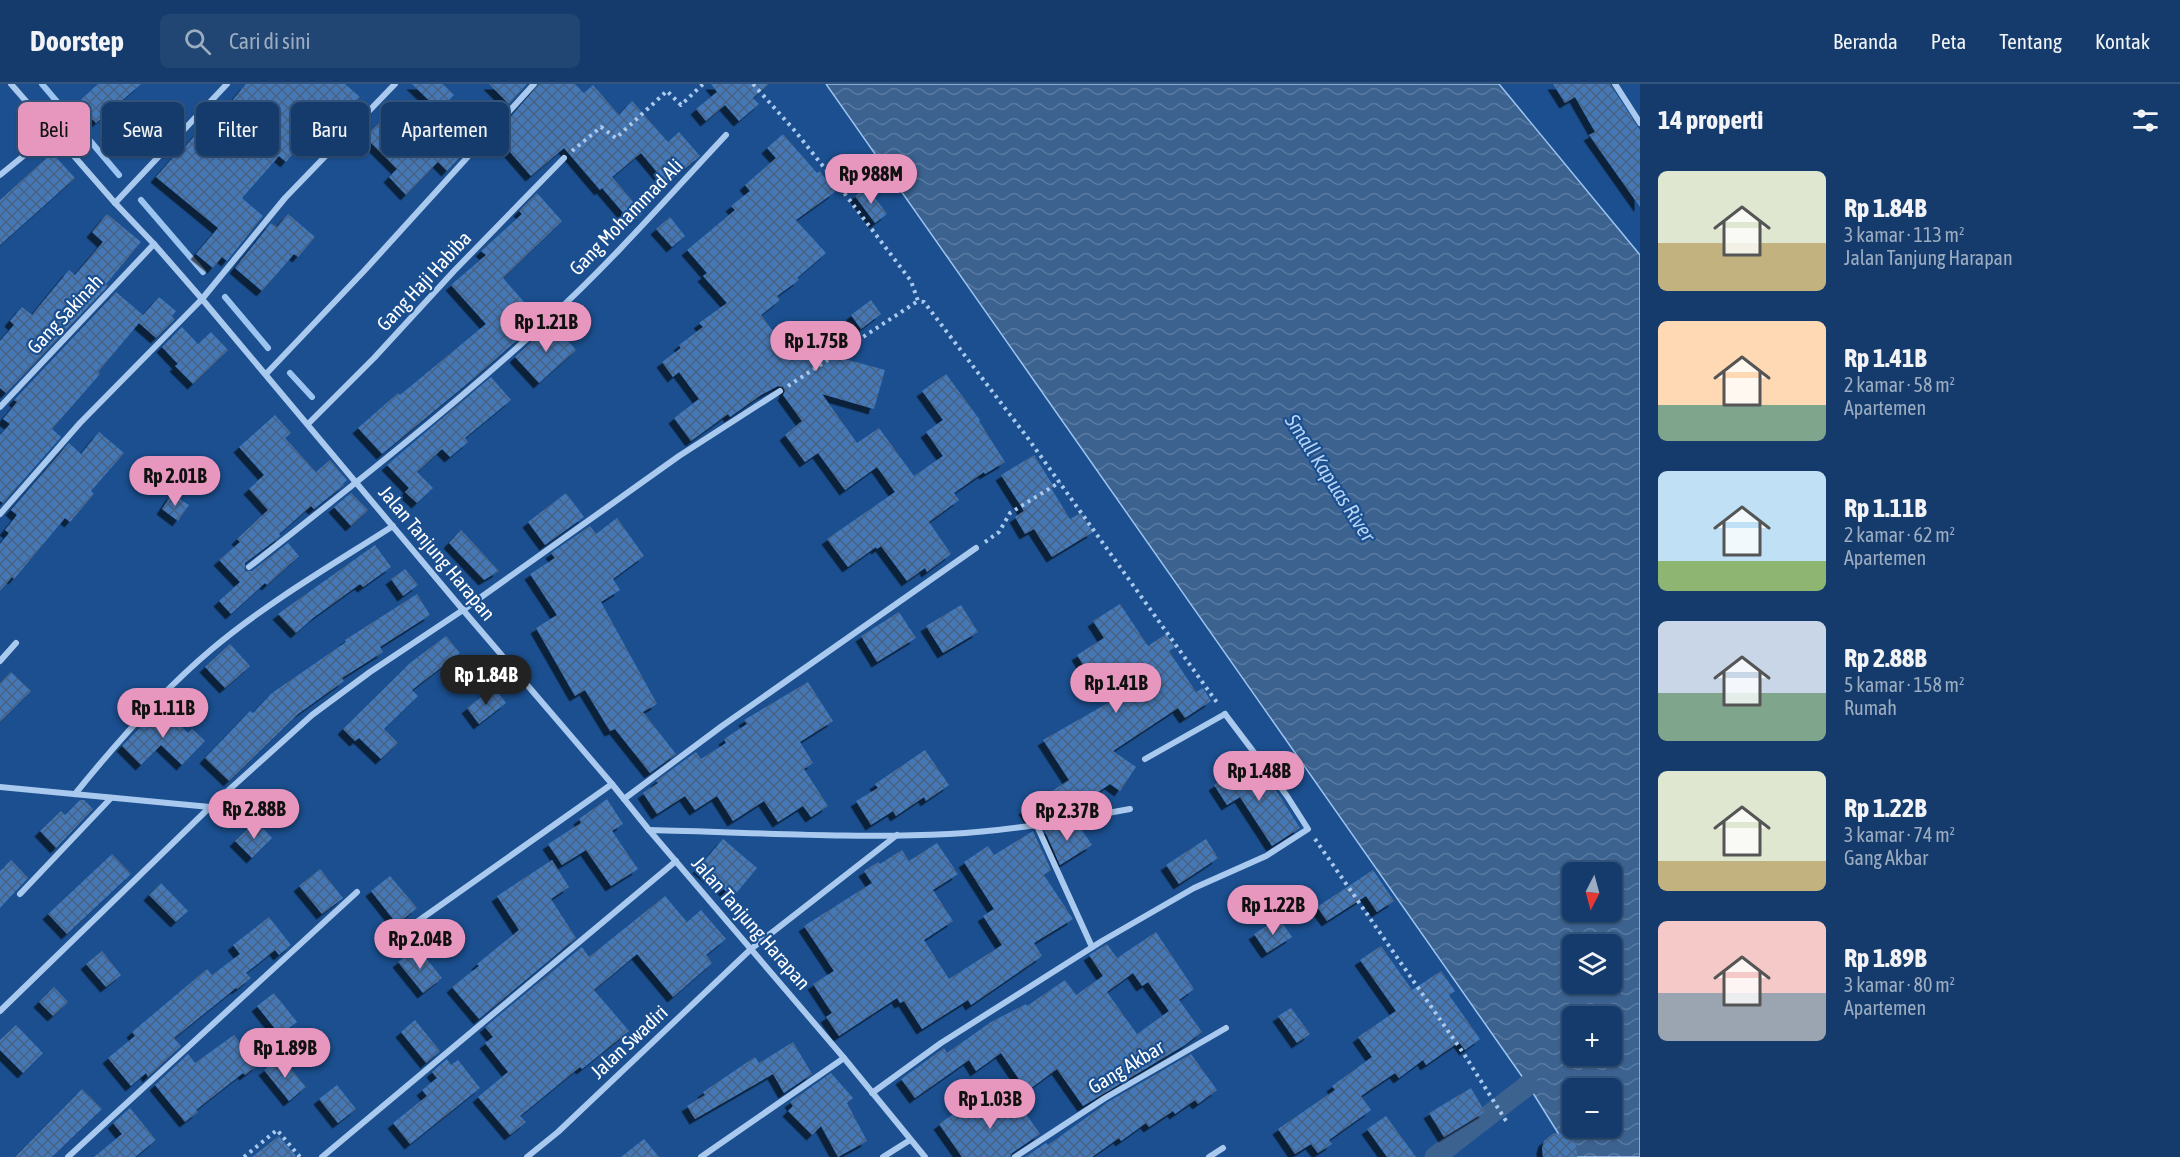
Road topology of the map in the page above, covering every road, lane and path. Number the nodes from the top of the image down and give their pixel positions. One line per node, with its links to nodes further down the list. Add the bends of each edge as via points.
1 (11, 84): 8 (street, Jalan Tanjung Harapan)
2 (227, 84): 15 (street)
3 (395, 84): 17 (street, via 285,198)
4 (534, 84): 19 (street)
5 (704, 84): 13 (path, via 681,105 667,91 616,138 600,127)
6 (753, 84): 18 (path, via 842,190 910,281)
7 (1615, 84): 9 (street)
8 (27, 102)
9 (1640, 123)
10 (726, 135): 24 (street, Gang Mohammad Ali, via 551,317)
11 (23, 156): 14 (street)
12 (74, 156): 15 (street, Jalan Tanjung Harapan)
13 (564, 158): 22 (street, Gang Haji Habiba)
14 (0, 175)
15 (116, 204): 16 (street, Jalan Tanjung Harapan)
16 (154, 244): 17 (street, Jalan Tanjung Harapan); 21 (street, Gang Sakinah)
17 (202, 299): 19 (street, Jalan Tanjung Harapan); 25 (street, via 80,423)
18 (918, 301): 20 (path); 23 (path, via 924,302)
19 (266, 374): 22 (street, Jalan Tanjung Harapan)
20 (780, 391): 29 (street, via 679,456)
21 (0, 407)
22 (308, 424): 24 (street, Jalan Tanjung Harapan)
23 (1060, 482): 27 (path, via 1010,513 999,532); 32 (path)
24 (356, 483): 26 (street, Jalan Tanjung Harapan); 28 (street, Gang Mohammad Ali)
25 (0, 514)
26 (393, 526): 29 (street, Jalan Tanjung Harapan); 36 (street, via 215,647 169,687)
27 (976, 548): 38 (street)
28 (249, 567)
29 (463, 610): 34 (street, Jalan Tanjung Harapan); 39 (street, via 312,714)
30 (16, 643): 31 (street)
31 (0, 661)
32 (1225, 714): 33 (street); 42 (street)
33 (1145, 759)
34 (612, 784): 38 (street, Jalan Tanjung Harapan); 48 (street)
35 (0, 787): 36 (street)
36 (75, 794): 37 (street)
37 (111, 798): 39 (street); 47 (street)
38 (624, 799): 43 (street, Jalan Tanjung Harapan)
39 (210, 807): 51 (street)
40 (1130, 809): 41 (street)
41 (1037, 826): 44 (street); 49 (street)
42 (1308, 829): 49 (street, via 1266,856 1194,888); 55 (path)
43 (649, 830): 44 (street); 45 (street, Jalan Tanjung Harapan)
44 (897, 835): 50 (street, Jalan Swadiri)
45 (676, 861): 50 (street, Jalan Tanjung Harapan); 61 (street)
46 (357, 892): 58 (street)
47 (20, 894)
48 (404, 931)
49 (1092, 947): 54 (street)
50 (752, 949): 53 (street, Jalan Tanjung Harapan); 62 (street, Jalan Swadiri)
51 (0, 1011)
52 (1226, 1028): 66 (street, Gang Akbar, via 1105,1098)
53 (844, 1058): 54 (street, Jalan Tanjung Harapan); 63 (street)
54 (872, 1092): 56 (street, Jalan Tanjung Harapan)
55 (1508, 1124)
56 (909, 1140): 64 (street); 65 (street, Jalan Tanjung Harapan)
57 (1223, 1148): 67 (street)
58 (68, 1157)
59 (244, 1157): 60 (path, via 277,1130)
60 (300, 1157)
61 (322, 1157)
62 (527, 1157)
63 (701, 1157)
64 (883, 1157)
65 (925, 1157)
66 (1015, 1157)
67 (1209, 1157)

